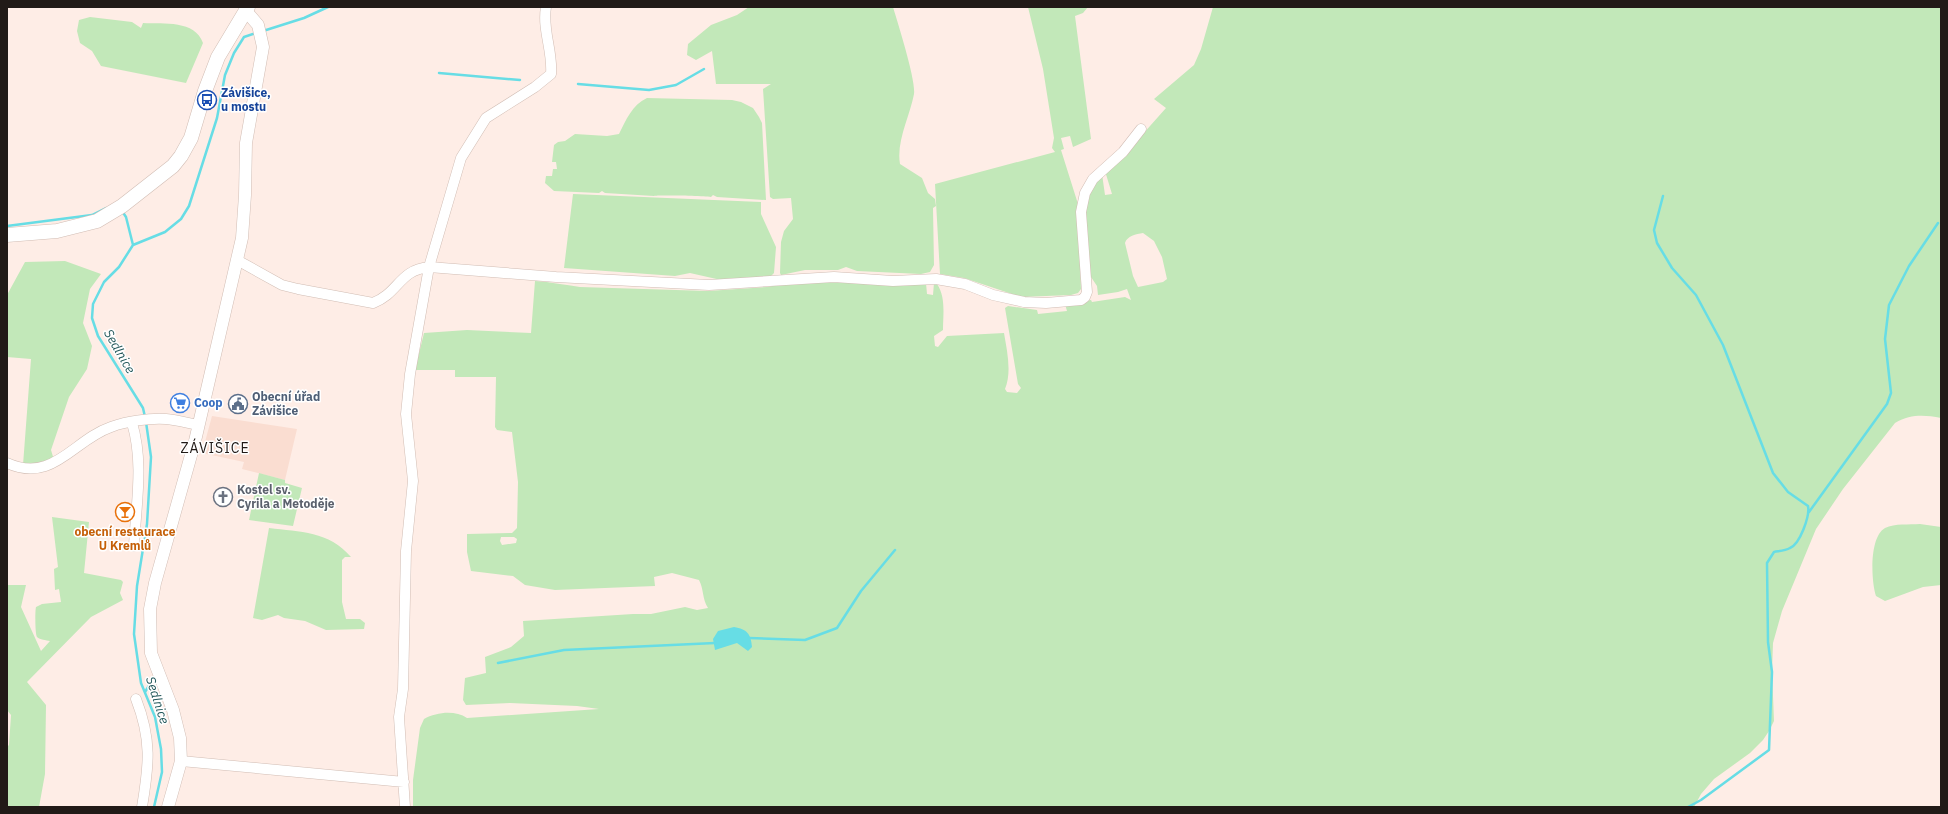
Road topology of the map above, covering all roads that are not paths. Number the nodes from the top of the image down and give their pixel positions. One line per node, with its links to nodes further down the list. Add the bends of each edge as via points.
1 (546, 7): 6 (street, via 544,25 552,64 551,74 486,118 461,158)
2 (250, 13): 4 (main road, via 218,57 191,138 181,156 168,171 103,218 82,226 56,231); 5 (street, via 263,39 262,58 246,143 245,210)
3 (1141, 129): 6 (street, via 1123,152 1093,179 1085,192 1082,212 1087,292 1081,300 1024,302 993,295 965,284 936,279 893,281 826,278 708,285 556,278)
4 (7, 235)
5 (237, 260): 6 (street, via 282,285 373,303 393,290 410,272); 8 (street)
6 (429, 267): 13 (street, via 410,374 406,414 413,481 406,551 403,689 399,717)
7 (135, 422): 8 (street, via 166,419); 9 (street, via 112,426 96,433 72,452 41,468 28,470); 10 (street, via 139,468)
8 (199, 425): 12 (street, via 150,609 151,654 178,725)
9 (7, 463)
10 (134, 546)
11 (136, 699): 14 (street, via 144,721 149,753)
12 (182, 761): 13 (street); 15 (street)
13 (404, 782): 16 (street)
14 (142, 807)
15 (168, 807)
16 (405, 807)

